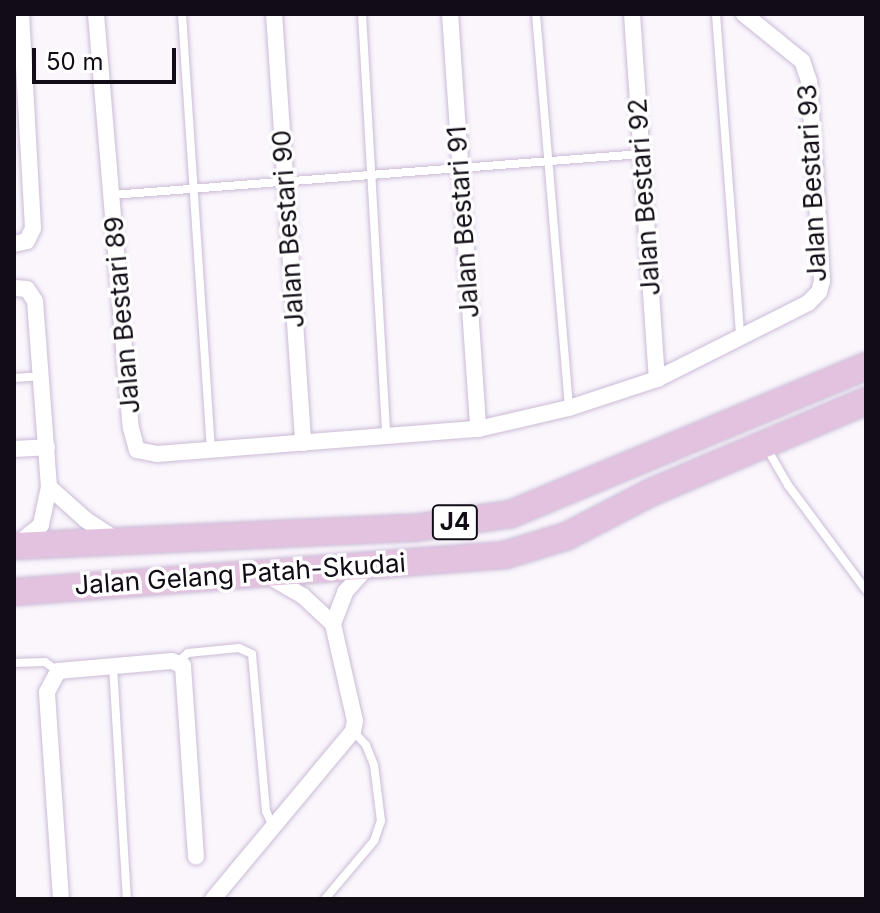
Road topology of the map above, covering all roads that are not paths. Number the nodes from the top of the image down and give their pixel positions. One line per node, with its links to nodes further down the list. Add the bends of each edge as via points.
1 (21, 14): 11 (street)
2 (96, 14): 18 (street, Jalan Bestari 89)
3 (182, 14): 17 (lane)
4 (274, 14): 16 (street, Jalan Bestari 90)
5 (362, 14): 15 (lane)
6 (450, 14): 14 (street, Jalan Bestari 91)
7 (536, 14): 13 (lane)
8 (632, 14): 12 (street, Jalan Bestari 92)
9 (716, 14): 21 (lane)
10 (744, 14): 21 (street, Jalan Bestari 93, via 802,61 809,81 822,281 808,303)
11 (20, 89): 19 (street, via 33,228)
12 (641, 154): 13 (lane); 25 (street, Jalan Bestari 92)
13 (547, 161): 14 (lane); 27 (lane)
14 (460, 168): 15 (lane); 28 (street, Jalan Bestari 91)
15 (370, 175): 16 (lane); 29 (lane)
16 (285, 181): 17 (lane); 31 (street, Jalan Bestari 90)
17 (194, 188): 18 (lane); 34 (lane)
18 (112, 195): 34 (street, Jalan Bestari 89, via 133,441 137,450 157,454)
19 (21, 243)
20 (14, 288): 23 (street, via 33,293)
21 (740, 337): 25 (street, Jalan Bestari 93)
22 (866, 366): 36 (main road, Jalan Gelang Patah-Skudai / J4, via 511,514 414,528)
23 (41, 376): 24 (lane); 32 (street)
24 (14, 378)
25 (657, 379): 27 (street, Jalan Bestari 93)
26 (866, 401): 30 (main road, Jalan Gelang Patah-Skudai)
27 (569, 408): 28 (street, Jalan Bestari 93)
28 (478, 429): 29 (street, Jalan Bestari 89)
29 (386, 437): 31 (street, Jalan Bestari 89)
30 (764, 442): 38 (main road, Jalan Gelang Patah-Skudai, via 567,536 505,555); 40 (lane, via 788,485)
31 (303, 443): 34 (street, Jalan Bestari 89)
32 (47, 447): 33 (street); 35 (street)
33 (14, 449)
34 (211, 450)
35 (49, 487): 36 (street); 37 (street, via 41,525)
36 (115, 539): 37 (main road, Jalan Gelang Patah-Skudai / J4)
37 (15, 546)
38 (371, 563): 39 (main road, Jalan Gelang Patah-Skudai); 42 (street, via 345,592)
39 (266, 574): 41 (main road, Jalan Gelang Patah-Skudai); 42 (street, via 303,596)
40 (866, 590)
41 (14, 592)
42 (333, 624): 47 (street)
43 (178, 662): 45 (street); 48 (lane, via 188,653 239,648 252,654 266,811); 49 (street, via 186,671)
44 (14, 663): 46 (lane, via 45,662)
45 (113, 666): 46 (street); 51 (lane)
46 (58, 671): 50 (street, via 47,692)
47 (353, 731): 48 (street); 53 (lane, via 374,765 381,821 374,841)
48 (274, 828): 52 (street)
49 (196, 857)
50 (61, 899)
51 (127, 899)
52 (213, 899)
53 (325, 899)

